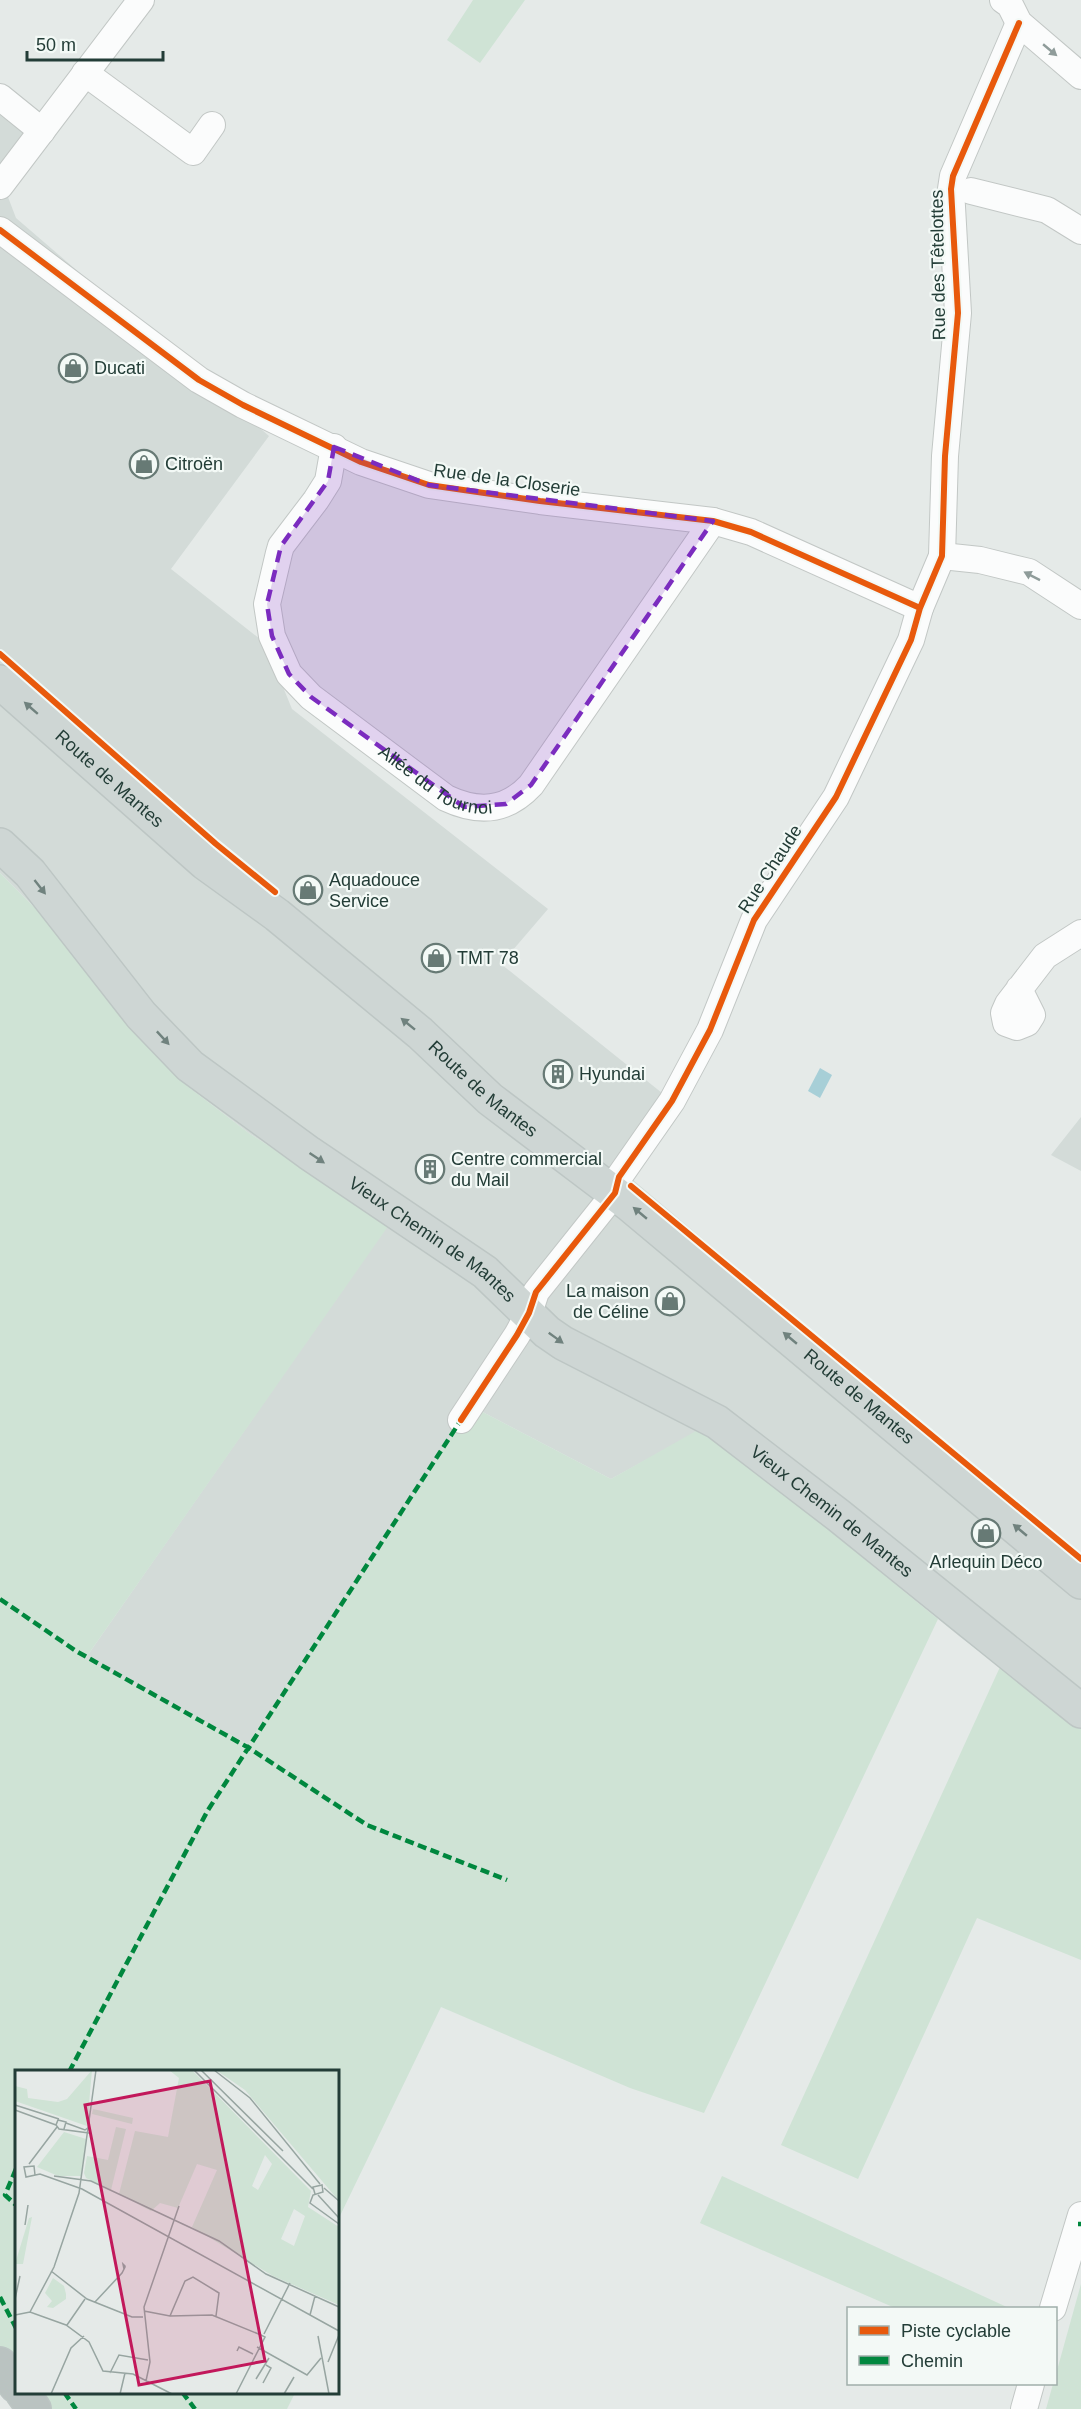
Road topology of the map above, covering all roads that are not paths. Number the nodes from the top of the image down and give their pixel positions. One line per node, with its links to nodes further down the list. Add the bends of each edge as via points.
1 (141, 0): 3 (street)
2 (1011, 7): 4 (street, one-way to 4); 14 (street, Rue des Têtelottes, via 951,189 958,313 945,456)
3 (85, 73): 6 (street, via 193,152); 7 (street)
4 (1081, 76)
5 (0, 97): 7 (street)
6 (212, 125)
7 (42, 131): 8 (street)
8 (0, 186)
9 (971, 191): 11 (street, via 1047,210)
10 (0, 230): 12 (street, Rue de la Closerie, via 199,380)
11 (1081, 231)
12 (334, 447): 13 (street, Rue de la Closerie, via 361,462 429,485); 13 (street, Allée du Tournoi, via 327,481 281,546 276,561 267,604 272,636 289,674 311,697 446,798 464,807 506,804 519,798 531,785)
13 (713, 521): 16 (street, Rue de la Closerie, via 751,532)
14 (942, 556): 15 (street, one-way to 14, via 1029,572); 16 (street, Rue Chaude)
15 (1081, 606)
16 (920, 608): 21 (street, Rue Chaude, via 911,640 836,796 754,920 710,1030 672,1101 619,1177)
17 (0, 682): 21 (main road, Route de Mantes, one-way to 17, via 490,1099 420,1033 277,915 205,863)
18 (0, 845): 22 (main road, Vieux Chemin de Mantes, one-way to 22, via 30,873 141,1015 190,1066 263,1121 485,1272)
19 (1081, 933): 20 (street, via 1044,956)
20 (1019, 989)
21 (615, 1193): 22 (street, Rue Chaude, via 536,1292); 24 (main road, Route de Mantes, one-way to 21)
22 (529, 1313): 23 (street, Rue Chaude); 25 (main road, Vieux Chemin de Mantes, one-way to 25, via 563,1343 717,1422)
23 (461, 1420)
24 (1081, 1582)
25 (1081, 1711)
26 (1081, 2217): 27 (street)
27 (1053, 2307)
28 (0, 2364): 29 (highway)
29 (15, 2385)
30 (1031, 2385): 33 (street)
31 (23, 2394): 32 (highway)
32 (34, 2409)
33 (1024, 2409)

